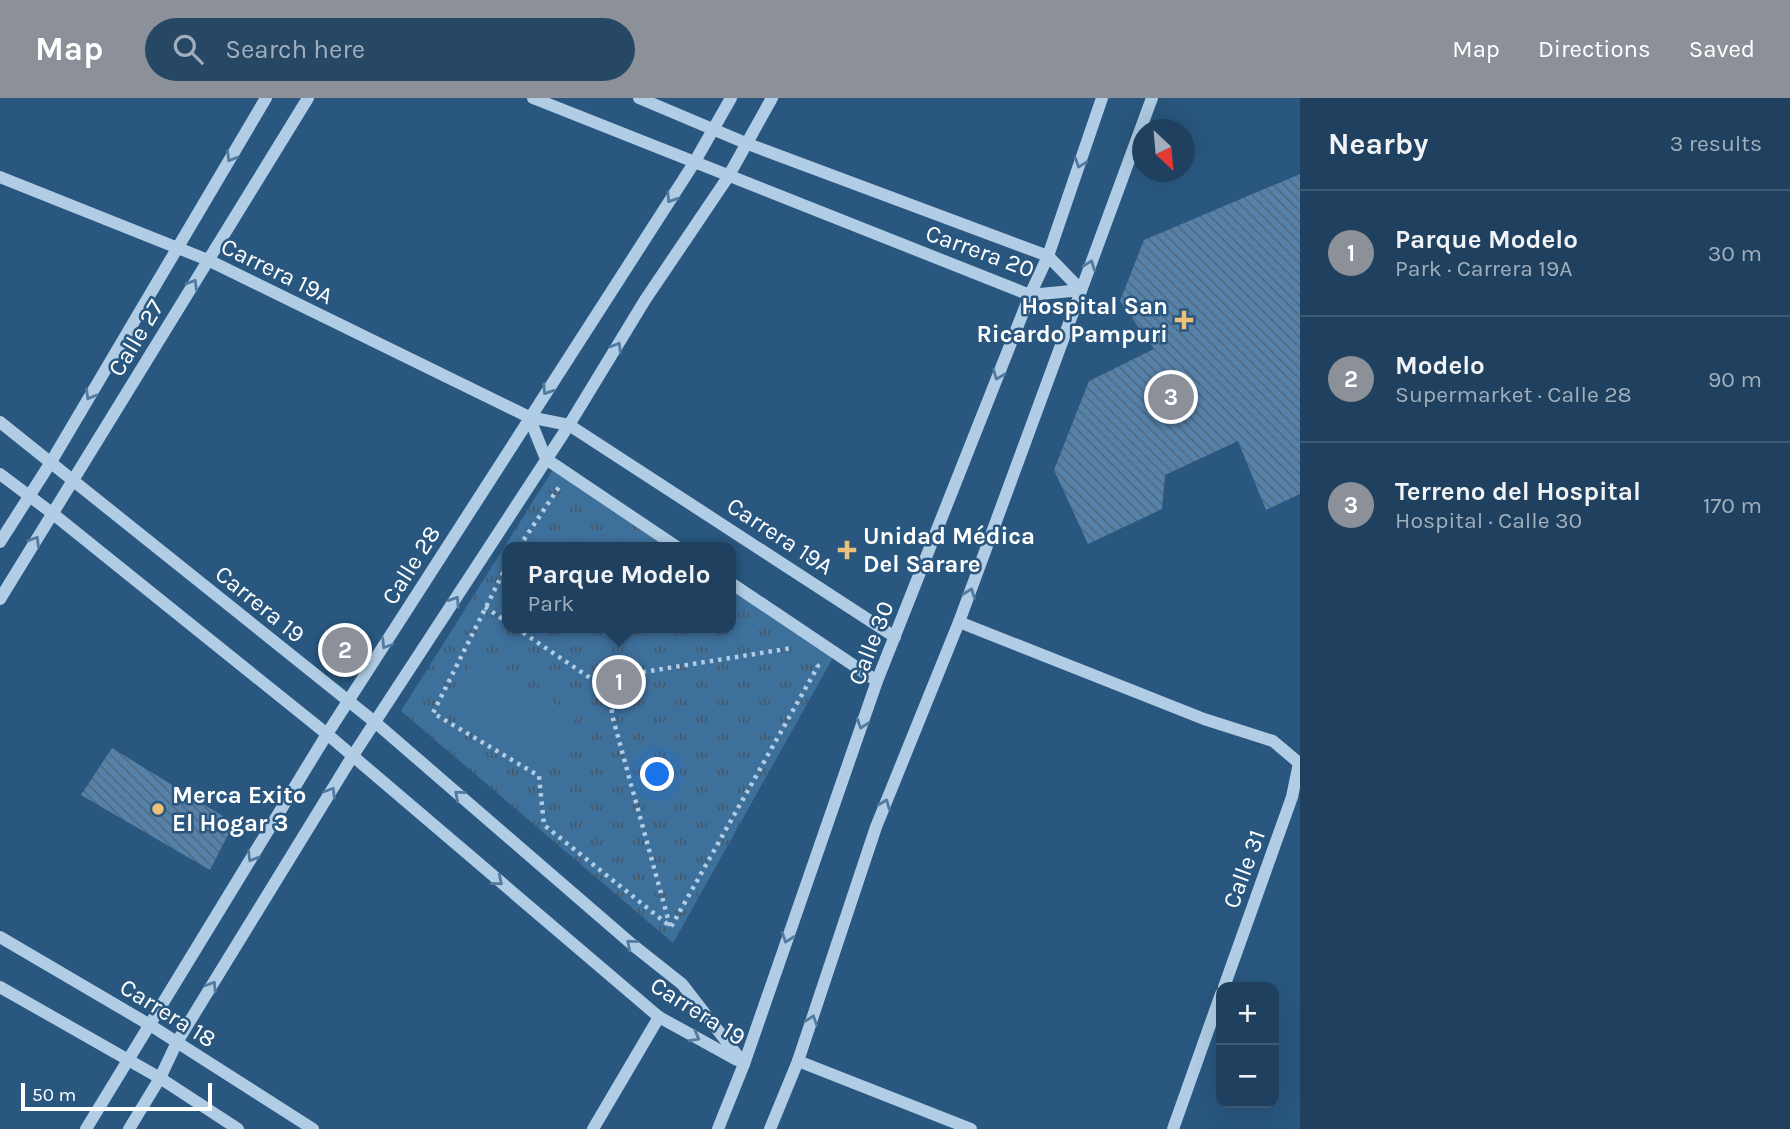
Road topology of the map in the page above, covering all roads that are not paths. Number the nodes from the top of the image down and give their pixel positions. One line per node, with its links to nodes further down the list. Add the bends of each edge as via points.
1 (266, 98): 14 (street, Calle 27, one-way to 14)
2 (308, 98): 16 (street, Calle 27)
3 (533, 98): 11 (street, Carrera 20)
4 (639, 98): 9 (street, Carrera 20)
5 (731, 98): 9 (street, Calle 28)
6 (772, 98): 10 (street)
7 (1102, 98): 15 (street, Calle 30, one-way to 15)
8 (1152, 98): 17 (street, one-way to 8)
9 (712, 129): 10 (street, Carrera 20); 11 (street, Calle 28)
10 (748, 144): 13 (street); 15 (street, Carrera 20)
11 (694, 163): 13 (street, Carrera 20); 19 (street, Calle 28, one-way to 19)
12 (0, 177): 14 (street, Carrera 19A)
13 (728, 177): 18 (street, Carrera 20); 21 (street, one-way to 13)
14 (177, 246): 16 (street, Carrera 19A); 23 (street, Calle 27, one-way to 23)
15 (1048, 256): 17 (street, Carrera 20); 18 (street, Calle 30)
16 (208, 260): 19 (street, Carrera 19A); 25 (street, Calle 27, one-way to 16)
17 (1081, 290): 18 (street, Carrera 20); 32 (street, one-way to 17)
18 (1030, 295): 33 (street, Calle 30, one-way to 33)
19 (529, 417): 21 (street, Carrera 19A); 22 (street); 35 (street, Calle 28, one-way to 35)
20 (0, 422): 23 (street, Carrera 19)
21 (569, 425): 22 (street); 33 (street, Carrera 19A)
22 (546, 459): 29 (street); 36 (street, one-way to 22)
23 (51, 462): 25 (street, Carrera 19); 26 (street, Calle 27)
24 (0, 474): 26 (street, Carrera 19)
25 (72, 481): 27 (street, Calle 27); 35 (street, Carrera 19)
26 (28, 497): 27 (street, Carrera 19); 28 (street, Calle 27)
27 (52, 513): 31 (street, Calle 27, one-way to 27); 37 (street, Carrera 19)
28 (0, 542)
29 (670, 542)
30 (736, 586): 34 (street)
31 (0, 599)
32 (959, 622): 39 (street, via 1205,719 1273,741); 48 (street, one-way to 32, via 876,827)
33 (895, 637): 34 (street, Calle 30)
34 (877, 681): 49 (street, Calle 30, one-way to 49)
35 (349, 702): 36 (street, Carrera 19); 37 (street, Calle 28)
36 (376, 723): 38 (street); 49 (street, Carrera 19, one-way to 36, via 682,984)
37 (327, 734): 38 (street, Carrera 19); 45 (street, Calle 28, one-way to 45)
38 (352, 757): 44 (street, Carrera 19, one-way to 44); 46 (street, one-way to 38)
39 (1299, 763): 41 (street, Calle 31, via 1292,797)
40 (0, 937): 45 (street, Carrera 18)
41 (1226, 982)
42 (0, 987): 47 (street)
43 (1216, 1008): 59 (street)
44 (659, 1017): 49 (street, Carrera 19, one-way to 49); 55 (street)
45 (150, 1025): 46 (street, Carrera 18); 47 (street, Calle 28)
46 (177, 1042): 50 (street); 54 (street, Carrera 18)
47 (128, 1059): 50 (street); 51 (street, Calle 28)
48 (798, 1061): 57 (street); 58 (street)
49 (744, 1064): 56 (street, Calle 30)
50 (160, 1078): 52 (street); 53 (street)
51 (86, 1129)
52 (129, 1129)
53 (239, 1129)
54 (313, 1129)
55 (593, 1129)
56 (718, 1129)
57 (770, 1129)
58 (971, 1129)
59 (1173, 1129)

